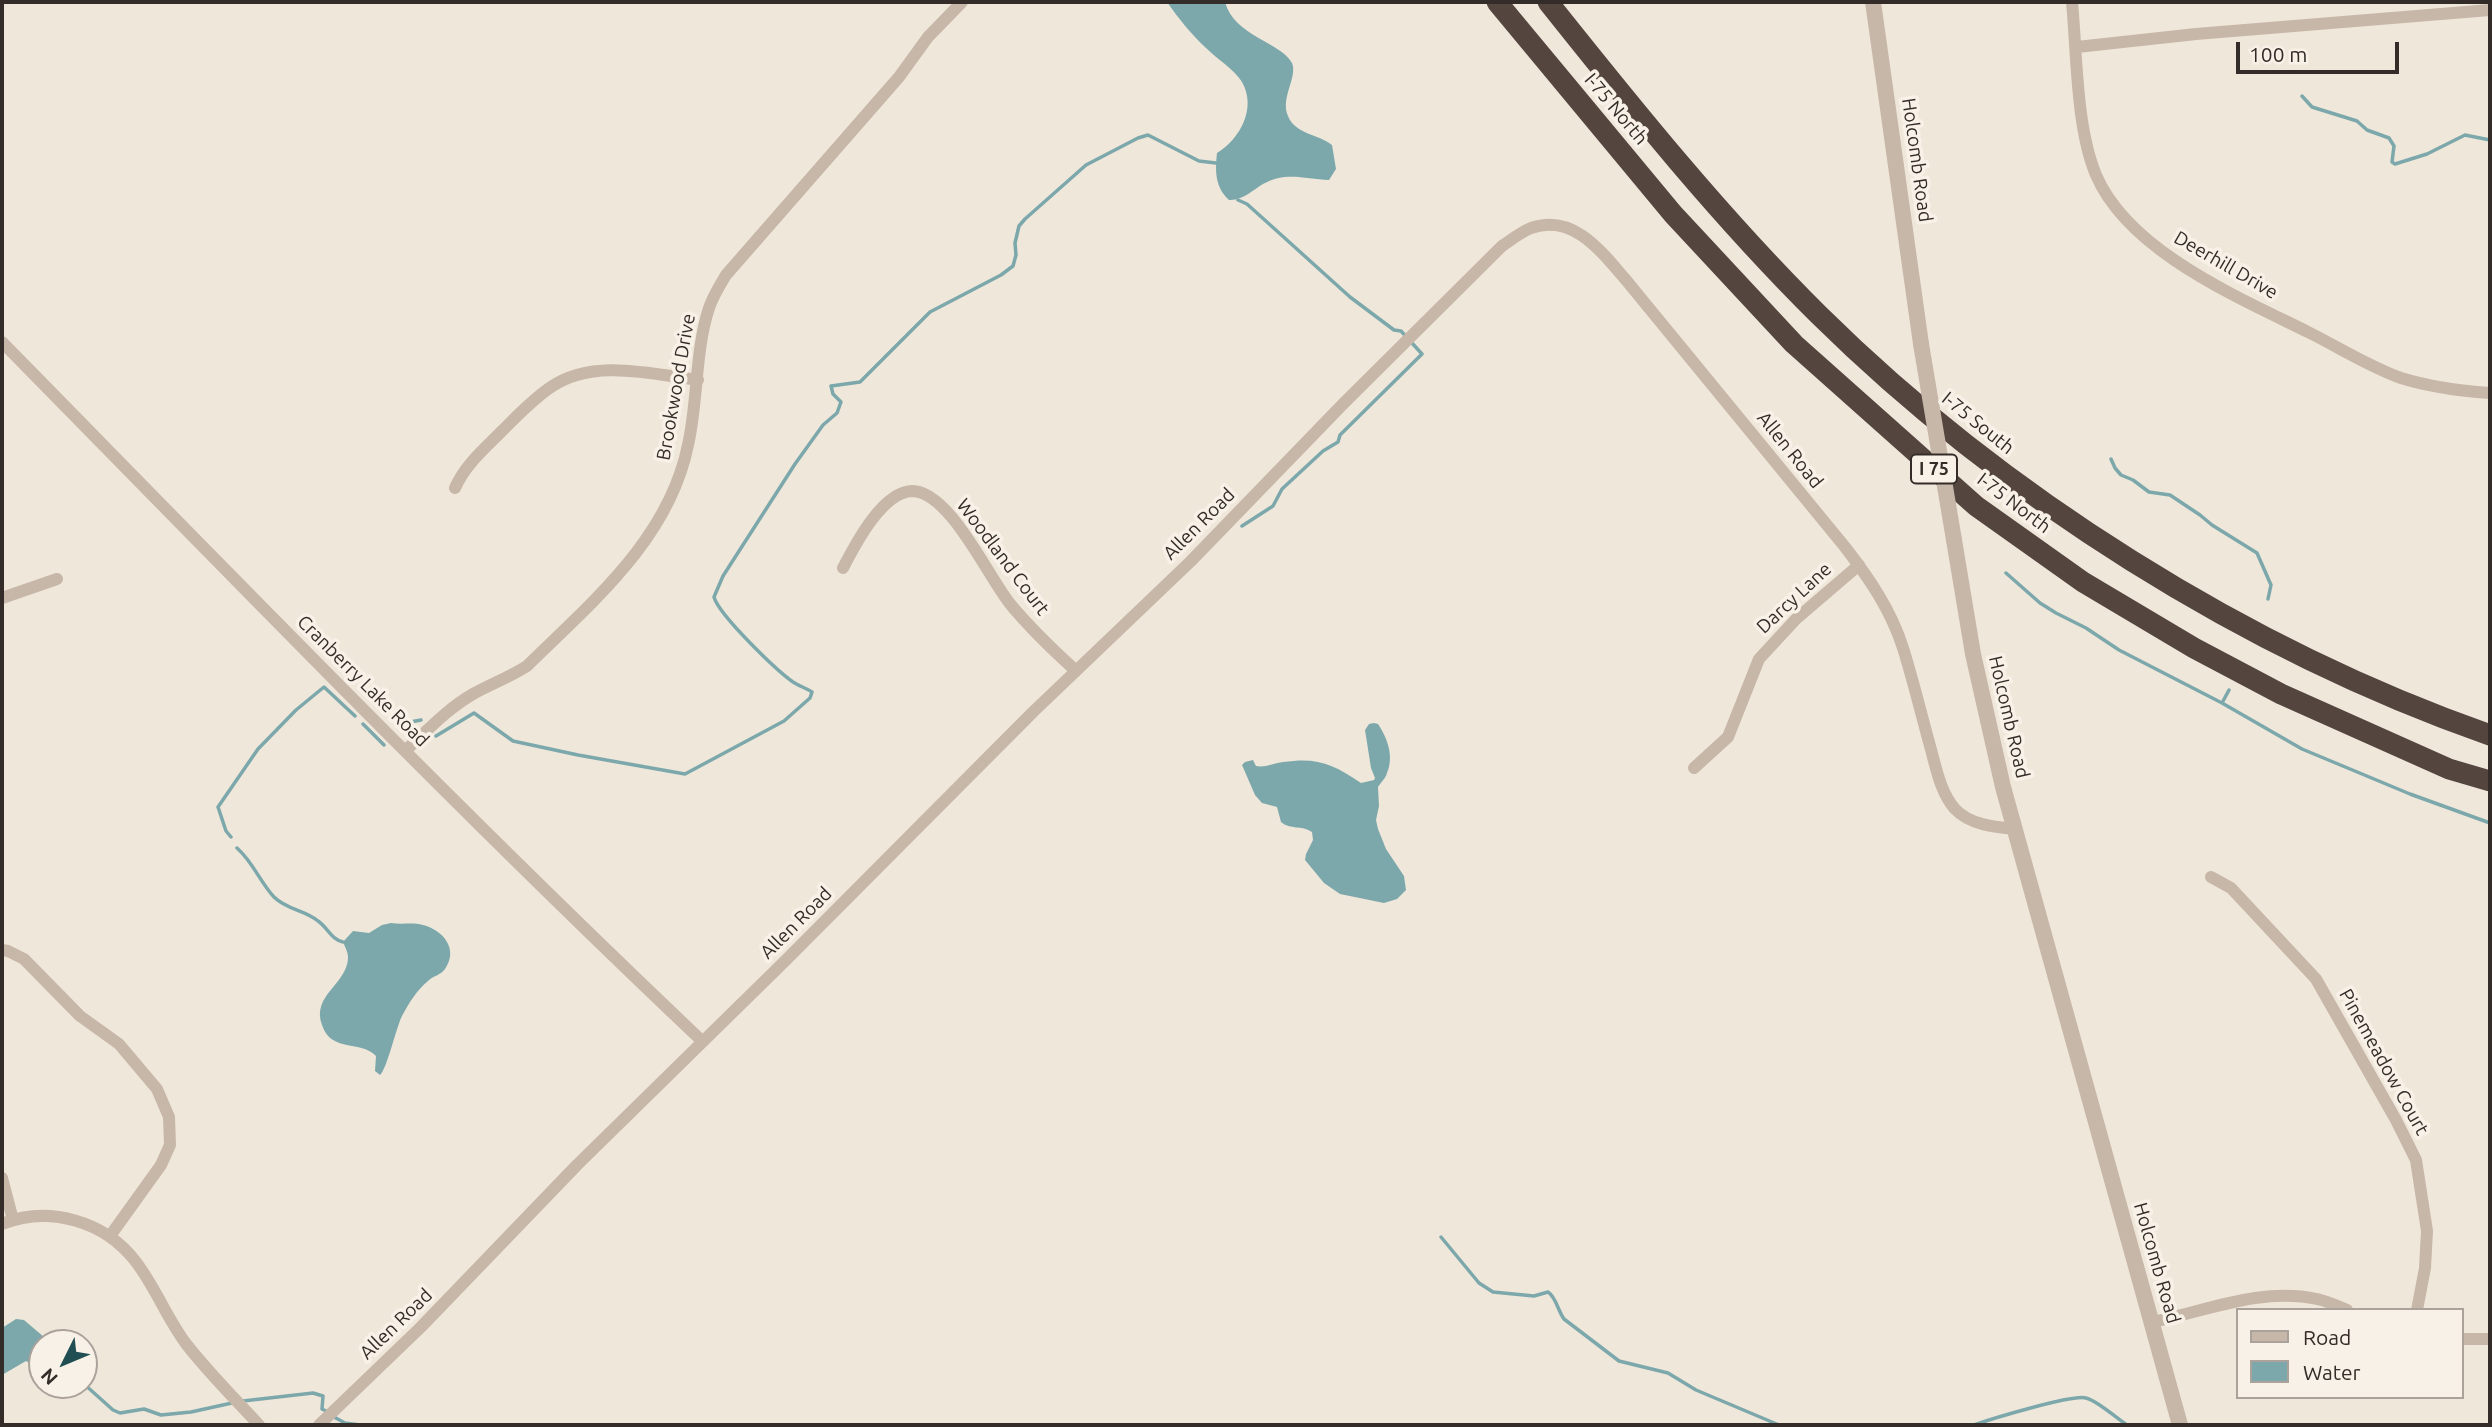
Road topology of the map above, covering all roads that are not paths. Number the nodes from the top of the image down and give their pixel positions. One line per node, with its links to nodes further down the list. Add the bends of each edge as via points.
1 (962, 2): 9 (street, Brookwood Drive, via 726,275 709,309)
2 (1497, 2): 20 (highway, I-75 North / I 75, via 1673,214 1794,344 1976,506 2083,582 2194,648 2449,769)
3 (1548, 2): 17 (highway, I-75 South / I 75, via 1632,106 1819,316 1981,456 2139,565 2264,636 2355,682)
4 (1873, 2): 21 (street, Holcomb Road, bridge, via 1921,344 1973,654)
5 (2073, 2): 7 (street, Deerhill Drive)
6 (2490, 10): 7 (street)
7 (2077, 47): 10 (street, Deerhill Drive, via 2082,118 2096,174 2116,208 2144,237 2194,273 2400,377)
8 (2, 342): 18 (street, Cranberry Lake Road)
9 (698, 380): 11 (street, via 595,371 553,385 473,459); 18 (street, Brookwood Drive, via 688,446 677,481 664,512 635,556 527,666 449,709)
10 (2490, 393)
11 (455, 488)
12 (1859, 565): 16 (street, Allen Road, via 1626,279 1593,243 1568,226 1549,223 1528,229 1502,246 1191,561); 19 (street, Darcy Lane, via 1796,619 1759,659 1728,737); 21 (street, Allen Road, via 1890,615 1903,647 1947,800 1969,819)
13 (843, 568): 16 (street, Woodland Court, via 861,535 886,505 903,493 920,492 961,528 1010,604)
14 (57, 579): 15 (street)
15 (2, 598)
16 (1075, 670): 24 (street, Allen Road)
17 (2490, 735)
18 (405, 751): 24 (street, Cranberry Lake Road)
19 (1695, 768)
20 (2490, 781)
21 (2015, 829): 30 (street, Holcomb Road)
22 (2211, 877): 29 (street, Pinemeadow Court, via 2231,888 2316,979 2416,1160 2427,1231)
23 (2, 950): 27 (street, via 24,959 80,1016 119,1044 157,1089 169,1117 170,1145 161,1166)
24 (702, 1041): 34 (street, Allen Road, via 428,1320)
25 (2, 1178): 26 (street)
26 (8, 1222): 27 (street, via 41,1216 75,1219)
27 (110, 1236): 33 (street, via 136,1261 186,1344)
28 (2342, 1308): 30 (street, via 2317,1299 2277,1295)
29 (2417, 1308)
30 (2153, 1322): 35 (street, Holcomb Road)
31 (2464, 1339): 32 (street)
32 (2490, 1339)
33 (259, 1425)
34 (318, 1425)
35 (2180, 1425)

